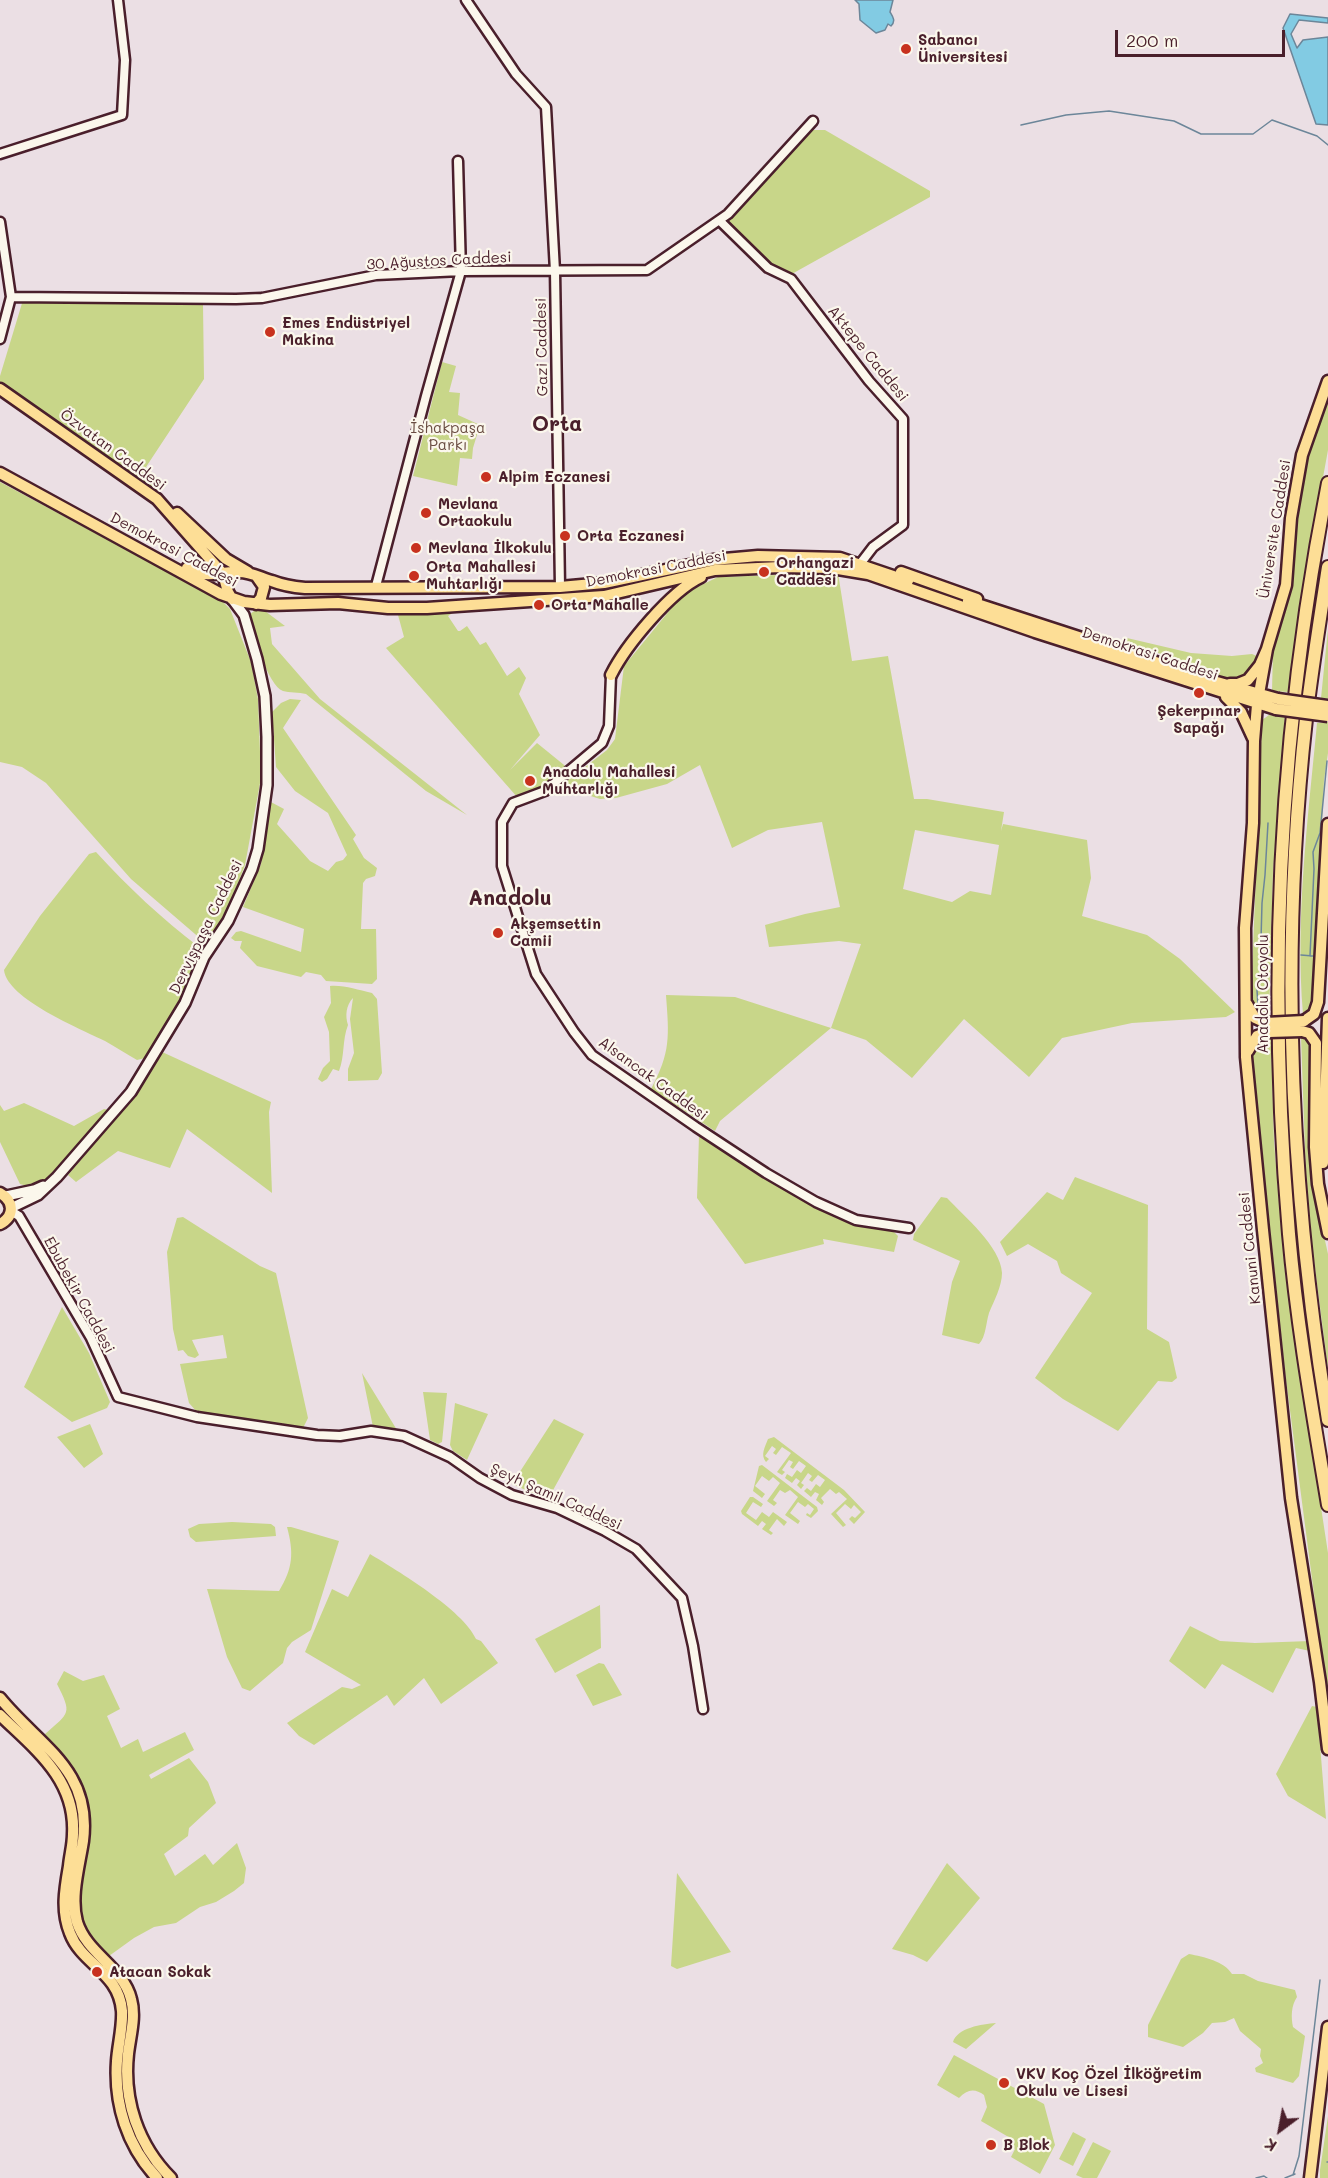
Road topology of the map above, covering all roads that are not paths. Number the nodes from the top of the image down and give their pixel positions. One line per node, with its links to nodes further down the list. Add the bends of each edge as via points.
1 (118, 0): 4 (street, via 125,60 122,115)
2 (466, 0): 9 (street, Gazi Caddesi, via 516,74 546,107)
3 (813, 121): 6 (street, 30 Ağustos Caddesi)
4 (0, 154)
5 (458, 161): 8 (street)
6 (720, 221): 9 (street, 30 Ağustos Caddesi, via 647,270); 19 (street, Aktepe Caddesi, via 768,268 791,279 903,419 903,525 873,547)
7 (0, 222): 10 (street)
8 (461, 271): 9 (street, 30 Ağustos Caddesi); 10 (street, 30 Ağustos Caddesi, via 376,274 262,298); 29 (street)
9 (555, 271): 30 (street, Gazi Caddesi)
10 (11, 297): 11 (street)
11 (0, 339)
12 (1328, 381): 38 (main road, Üniversite Caddesi, via 1302,455 1291,518 1286,585)
13 (0, 390): 17 (main road, Özvatan Caddesi)
14 (0, 466): 21 (main road, Demokrasi Caddesi)
15 (0, 473): 33 (main road, Demokrasi Caddesi)
16 (1328, 483): 63 (highway, Anadolu Otoyolu, via 1289,737 1279,879 1277,987 1289,1235 1305,1368)
17 (157, 499): 18 (main road, Özvatan Caddesi); 25 (main road, via 184,517 226,559)
18 (205, 552): 21 (main road, via 203,566); 24 (main road, Özvatan Caddesi)
19 (860, 564): 23 (main road, Demokrasi Caddesi, via 840,558 758,556); 26 (main road, Demokrasi Caddesi)
20 (1328, 567): 62 (highway, Anadolu Otoyolu, via 1312,669 1300,791 1292,1021 1303,1230)
21 (188, 569): 24 (main road, Demokrasi Caddesi, via 203,575)
22 (715, 570): 26 (main road, Demokrasi Caddesi, via 832,568); 27 (main road, Demokrasi Caddesi); 36 (main road, via 682,588)
23 (653, 572): 27 (main road); 30 (main road, Demokrasi Caddesi)
24 (223, 574): 25 (main road, Demokrasi Caddesi); 28 (main road)
25 (248, 574): 28 (main road, via 232,575); 29 (main road, Demokrasi Caddesi, via 293,587); 35 (main road, via 262,581 264,587)
26 (883, 576): 40 (main road, Demokrasi Caddesi); 40 (main road, Demokrasi Caddesi)
27 (667, 581): 31 (main road, Demokrasi Caddesi); 36 (main road, via 671,592)
28 (227, 585): 33 (main road)
29 (376, 586): 30 (main road, Demokrasi Caddesi); 34 (main road, via 362,600)
30 (560, 587): 32 (main road, via 564,594)
31 (631, 590): 32 (main road, Demokrasi Caddesi); 39 (main road, via 655,588 663,598 615,658)
32 (576, 598): 34 (main road, Demokrasi Caddesi, via 405,608)
33 (232, 599): 35 (main road, Demokrasi Caddesi); 37 (main road, Dervişpaşa Caddesi)
34 (338, 603): 35 (main road, Demokrasi Caddesi)
35 (256, 604): 37 (main road, via 246,609)
36 (665, 605): 39 (main road)
37 (244, 615): 54 (main road, Dervişpaşa Caddesi, via 263,687 267,737 267,785 252,869 228,921 204,957 185,1003 131,1092)
38 (1267, 649): 40 (main road, via 1248,680); 41 (main road, Kanuni Caddesi)
39 (611, 675): 59 (street, Alsancak Caddesi, via 609,726 602,743 545,790 513,803 502,822 502,866 536,974 592,1055 696,1127 816,1202 856,1220)
40 (1218, 687): 41 (main road, Demokrasi Caddesi); 45 (main road, via 1241,712)
41 (1258, 700): 42 (main road, Demokrasi Caddesi); 45 (main road, Kanuni Caddesi)
42 (1277, 704): 43 (main road, Demokrasi Caddesi, bridge); 44 (main road, Demokrasi Caddesi, bridge)
43 (1328, 706)
44 (1328, 716)
45 (1254, 741): 49 (main road, Kanuni Caddesi)
46 (1328, 824): 47 (main road)
47 (1326, 865): 48 (main road); 51 (main road, via 1318,1002)
48 (1328, 899)
49 (1245, 998): 52 (main road, via 1255,1018); 53 (main road, Kanuni Caddesi)
50 (1328, 1018): 56 (main road, via 1323,1162)
51 (1303, 1026): 52 (main road, bridge); 60 (main road, via 1316,1043 1315,1147)
52 (1267, 1027): 53 (main road, via 1253,1040)
53 (1246, 1057): 67 (main road, Kanuni Caddesi, via 1291,1498)
54 (57, 1178): 55 (main road, via 39,1188); 57 (main road, Dervişpaşa Caddesi, via 38,1195)
55 (2, 1194): 57 (main road)
56 (1328, 1202)
57 (11, 1209): 58 (main road); 61 (street, Ebubekir Caddesi, via 19,1216 91,1338)
58 (1, 1224)
59 (909, 1228)
60 (1328, 1233)
61 (118, 1397): 65 (street, Şeyh Şamil Caddesi, via 197,1417 317,1435 371,1431 404,1436 450,1457 512,1495 557,1508 605,1531 636,1549 682,1598)
62 (1328, 1420)
63 (1328, 1505)
64 (0, 1698): 70 (main road, via 62,1762 80,1799 84,1831 74,1905 77,1920 84,1937 122,1979 131,1998 129,2100 148,2149)
65 (703, 1709)
66 (0, 1715): 69 (main road, via 46,1759 68,1796 73,1836 65,1892 67,1925 76,1945 106,1975 118,1994 122,2011 116,2074 120,2107 129,2136)
67 (1328, 1749)
68 (1328, 2027): 71 (main road)
69 (157, 2178)
70 (171, 2178)
71 (1310, 2178)

